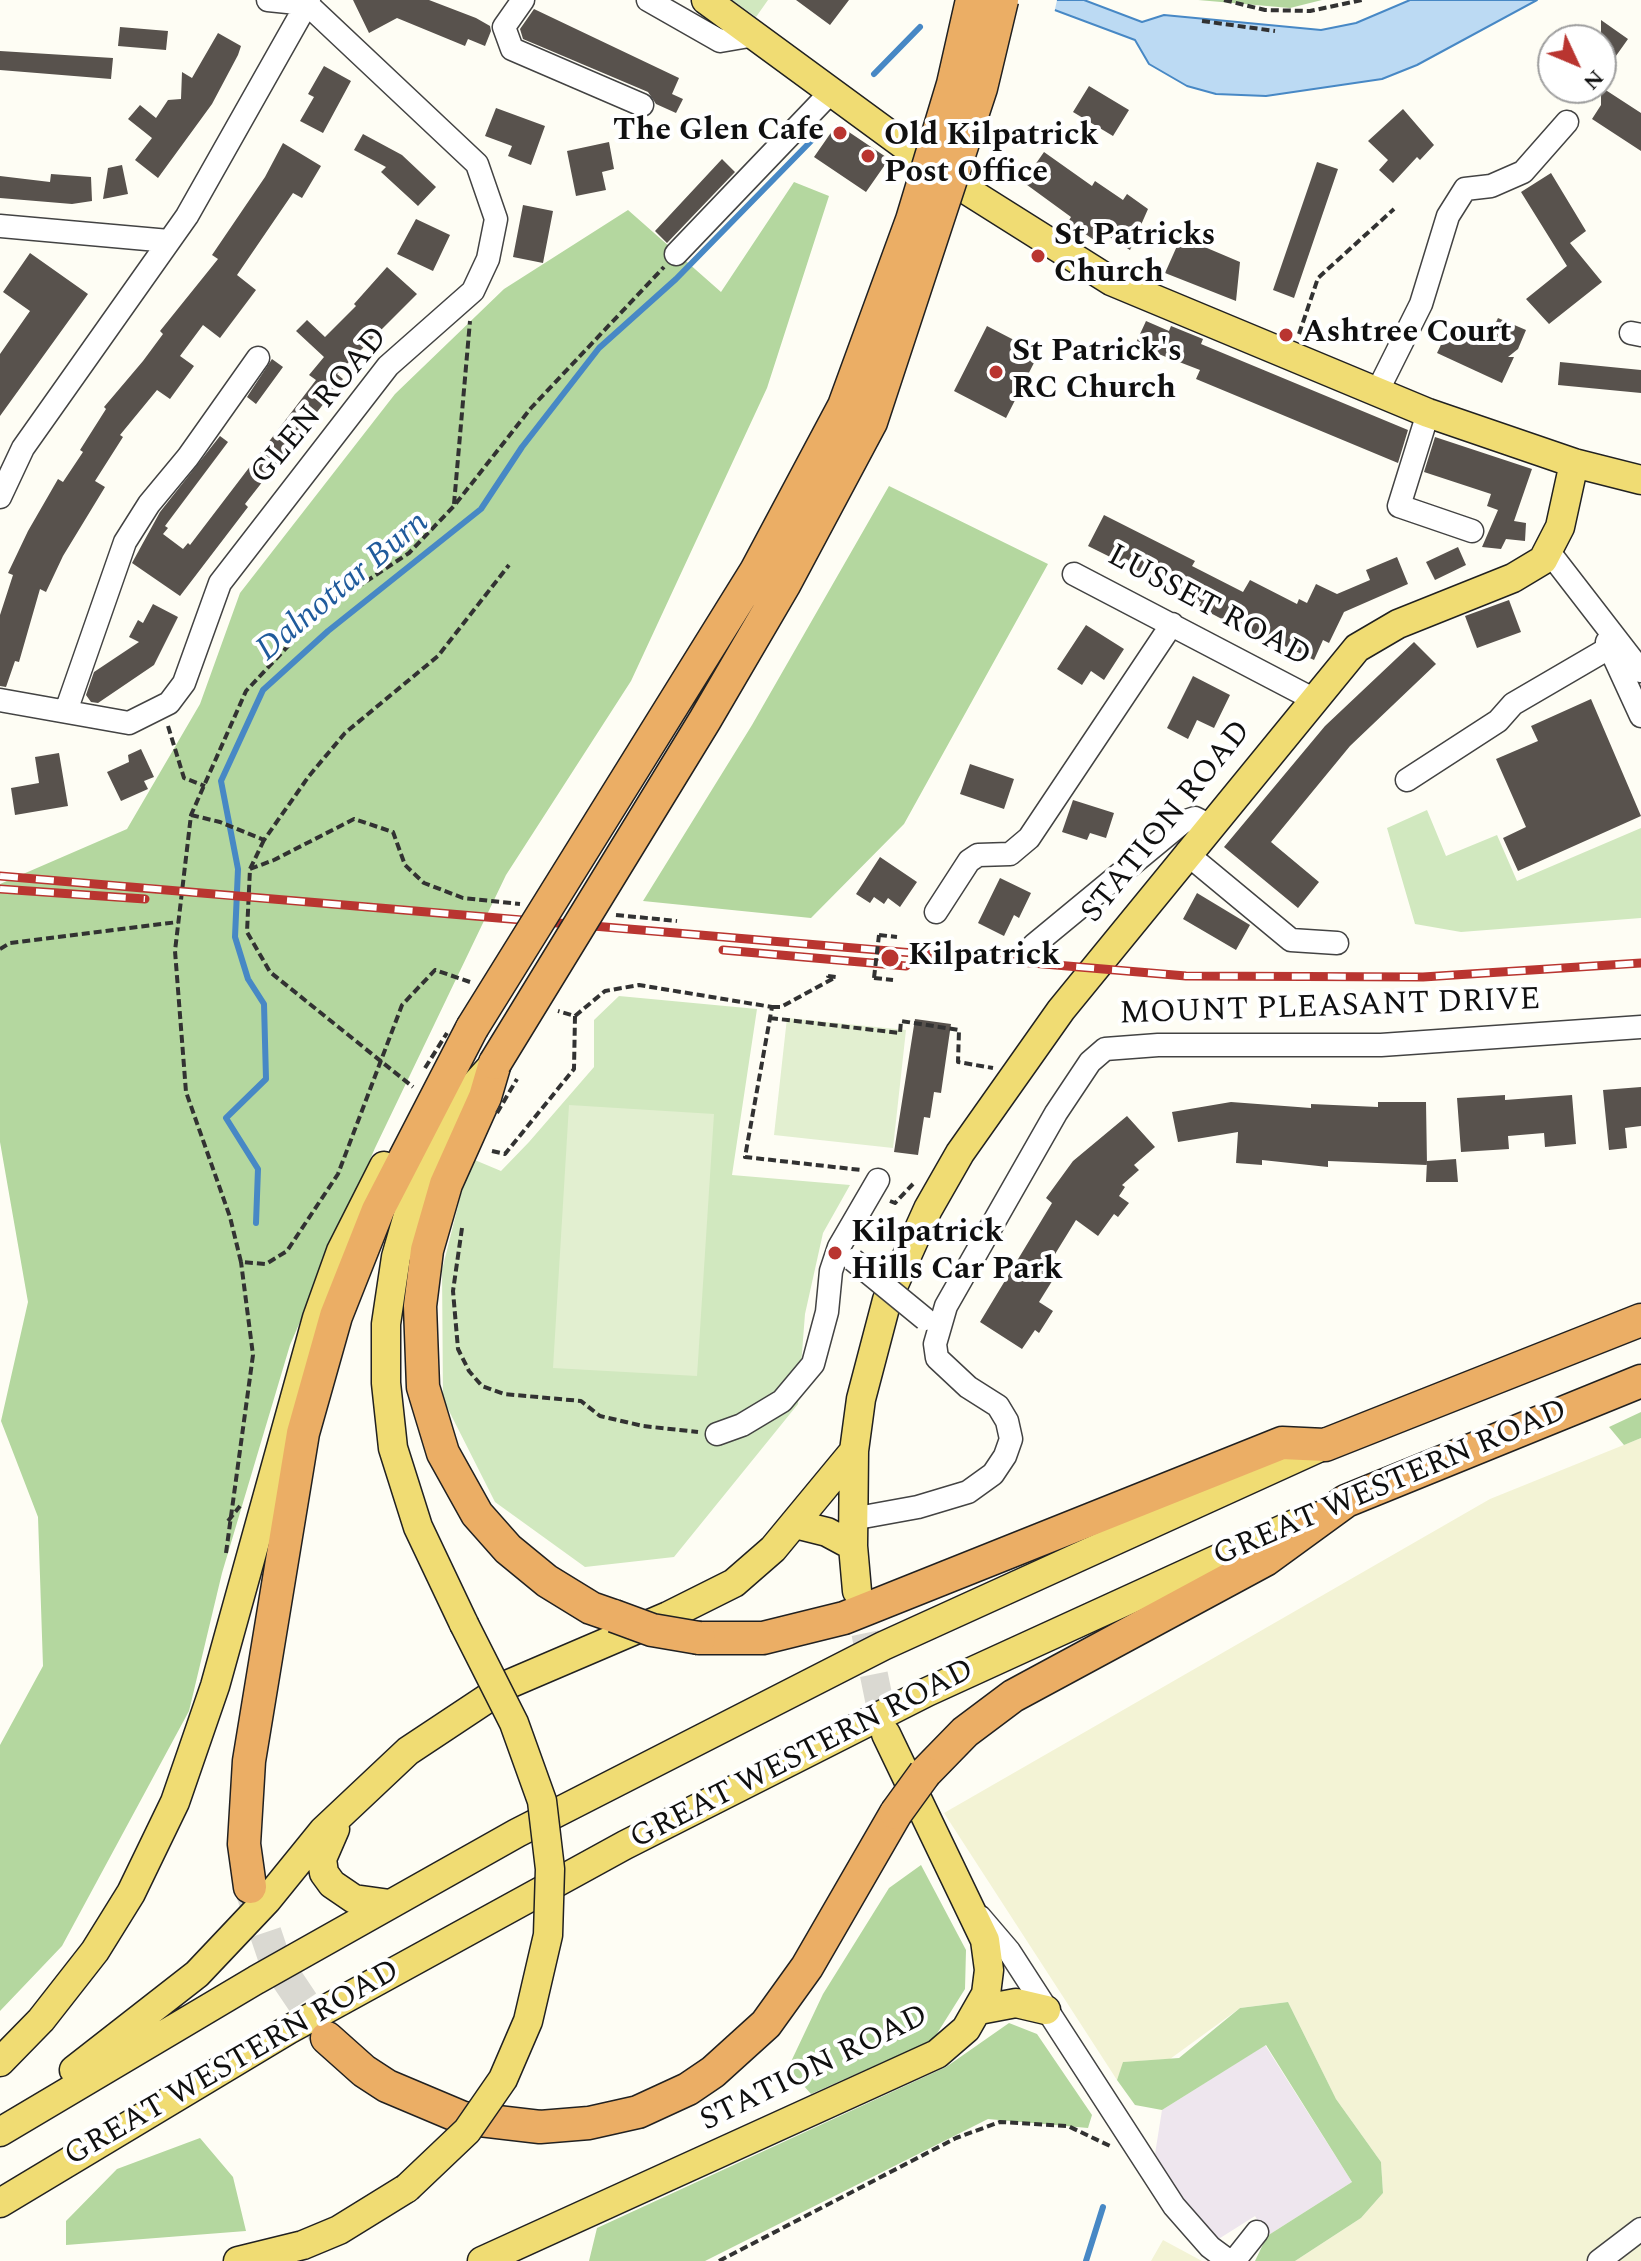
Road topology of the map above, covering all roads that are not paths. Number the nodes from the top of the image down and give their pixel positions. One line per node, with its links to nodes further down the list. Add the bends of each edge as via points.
1 (268, 0): 7 (street)
2 (523, 0): 10 (street, via 504,27 512,49)
3 (648, 0): 8 (street, via 720,41)
4 (706, 0): 8 (main road)
5 (972, 0): 40 (highway, bridge, via 912,220 844,406 756,571)
6 (1002, 0): 41 (highway, bridge, via 981,88 871,422 713,707)
7 (308, 2): 13 (street); 31 (street, GLEN ROAD, via 477,164 496,219 488,259 473,291 388,366 220,583 184,683 162,709 129,723)
8 (755, 35): 9 (main road)
9 (831, 92): 14 (street); 16 (main road, via 957,184 1084,266)
10 (642, 105)
11 (1567, 122): 16 (street, via 1523,172 1491,186 1465,189 1448,216 1421,304)
12 (0, 226): 13 (street)
13 (169, 241): 18 (street)
14 (676, 254)
15 (258, 358): 31 (street, via 125,542)
16 (1377, 392): 17 (main road)
17 (1428, 413): 19 (main road); 22 (street, via 1399,506)
18 (9, 457): 21 (street)
19 (1574, 463): 20 (main road); 23 (main road)
20 (1641, 480)
21 (0, 497)
22 (1472, 531)
23 (1549, 552): 26 (street); 29 (main road, STATION ROAD, via 1513,578 1378,634 1357,648)
24 (1074, 574): 25 (street, LUSSET ROAD)
25 (1172, 624): 29 (street, LUSSET ROAD); 36 (street, via 1029,838 1010,854 978,855 969,861)
26 (1603, 626): 27 (street); 28 (street)
27 (1609, 648): 32 (street); 33 (street, via 1513,704 1498,721)
28 (1641, 671)
29 (1313, 699): 34 (main road, STATION ROAD)
30 (0, 700): 31 (street)
31 (66, 711)
32 (1641, 716)
33 (1407, 780)
34 (1209, 825): 35 (main road, STATION ROAD); 38 (street, via 1195,818 1183,822)
35 (1186, 853): 37 (street, via 1291,940); 49 (main road, STATION ROAD, via 1061,1010 946,1177 887,1300 861,1399)
36 (936, 912)
37 (1337, 943)
38 (1034, 945)
39 (1641, 1027): 45 (street, MOUNT PLEASANT DRIVE, via 1381,1045 1105,1049 1090,1062 1056,1113)
40 (460, 1029): 56 (highway, via 336,1316 303,1433 249,1761 244,1844); 62 (main road, via 364,1202 328,1283 215,1686 175,1802 131,1893 95,1951)
41 (495, 1063): 48 (highway, bridge, via 446,1184 427,1250 420,1322 425,1398 452,1474 493,1532 547,1581 591,1608 652,1630 699,1638 763,1638 820,1626 1282,1443); 67 (main road, bridge, via 464,1097 413,1198 396,1257 386,1324 386,1383 393,1448 418,1527 514,1723 542,1801 550,1869 548,1935 528,2021 503,2079 467,2131 407,2188 339,2230)
42 (878, 1180): 43 (street)
43 (846, 1253): 45 (street, bridge); 47 (street, via 831,1271 813,1364 782,1401)
44 (1641, 1320): 48 (highway, GREAT WESTERN ROAD)
45 (932, 1324): 52 (street, via 937,1358 998,1406 1007,1421 1011,1439 1005,1456 993,1474 968,1492)
46 (1641, 1381): 50 (highway, GREAT WESTERN ROAD)
47 (717, 1434)
48 (1325, 1445): 57 (main road, GREAT WESTERN ROAD, via 883,1646 517,1833)
49 (854, 1451): 51 (main road); 52 (main road, STATION ROAD)
50 (1346, 1501): 61 (highway, bridge, via 1265,1560 1013,1696 965,1732 896,1813 807,1967 766,2024 688,2089 638,2112 589,2123 540,2127 463,2118 387,2086); 64 (main road, GREAT WESTERN ROAD, via 927,1692 680,1816 301,2023)
51 (795, 1524): 52 (main road); 55 (main road, via 734,1583 529,1674 452,1719 408,1751)
52 (852, 1533): 53 (main road, STATION ROAD)
53 (857, 1591)
54 (886, 1734): 58 (main road, STATION ROAD)
55 (346, 1812): 57 (main road, via 327,1842 324,1873 354,1899); 63 (main road, via 323,1831 197,1974)
56 (250, 1887)
57 (390, 1904): 63 (main road, GREAT WESTERN ROAD)
58 (974, 1910): 59 (main road, STATION ROAD, via 989,1970); 60 (street, via 1009,1951)
59 (979, 2010): 60 (main road, via 1016,2003); 68 (main road, STATION ROAD, via 954,2042 937,2054)
60 (1046, 2010): 69 (street, via 1190,2226)
61 (327, 2038)
62 (0, 2062)
63 (0, 2129)
64 (0, 2203)
65 (1641, 2229): 70 (street)
66 (1257, 2232): 69 (street)
67 (238, 2261)
68 (482, 2261)
69 (1231, 2261)
70 (1599, 2261)

